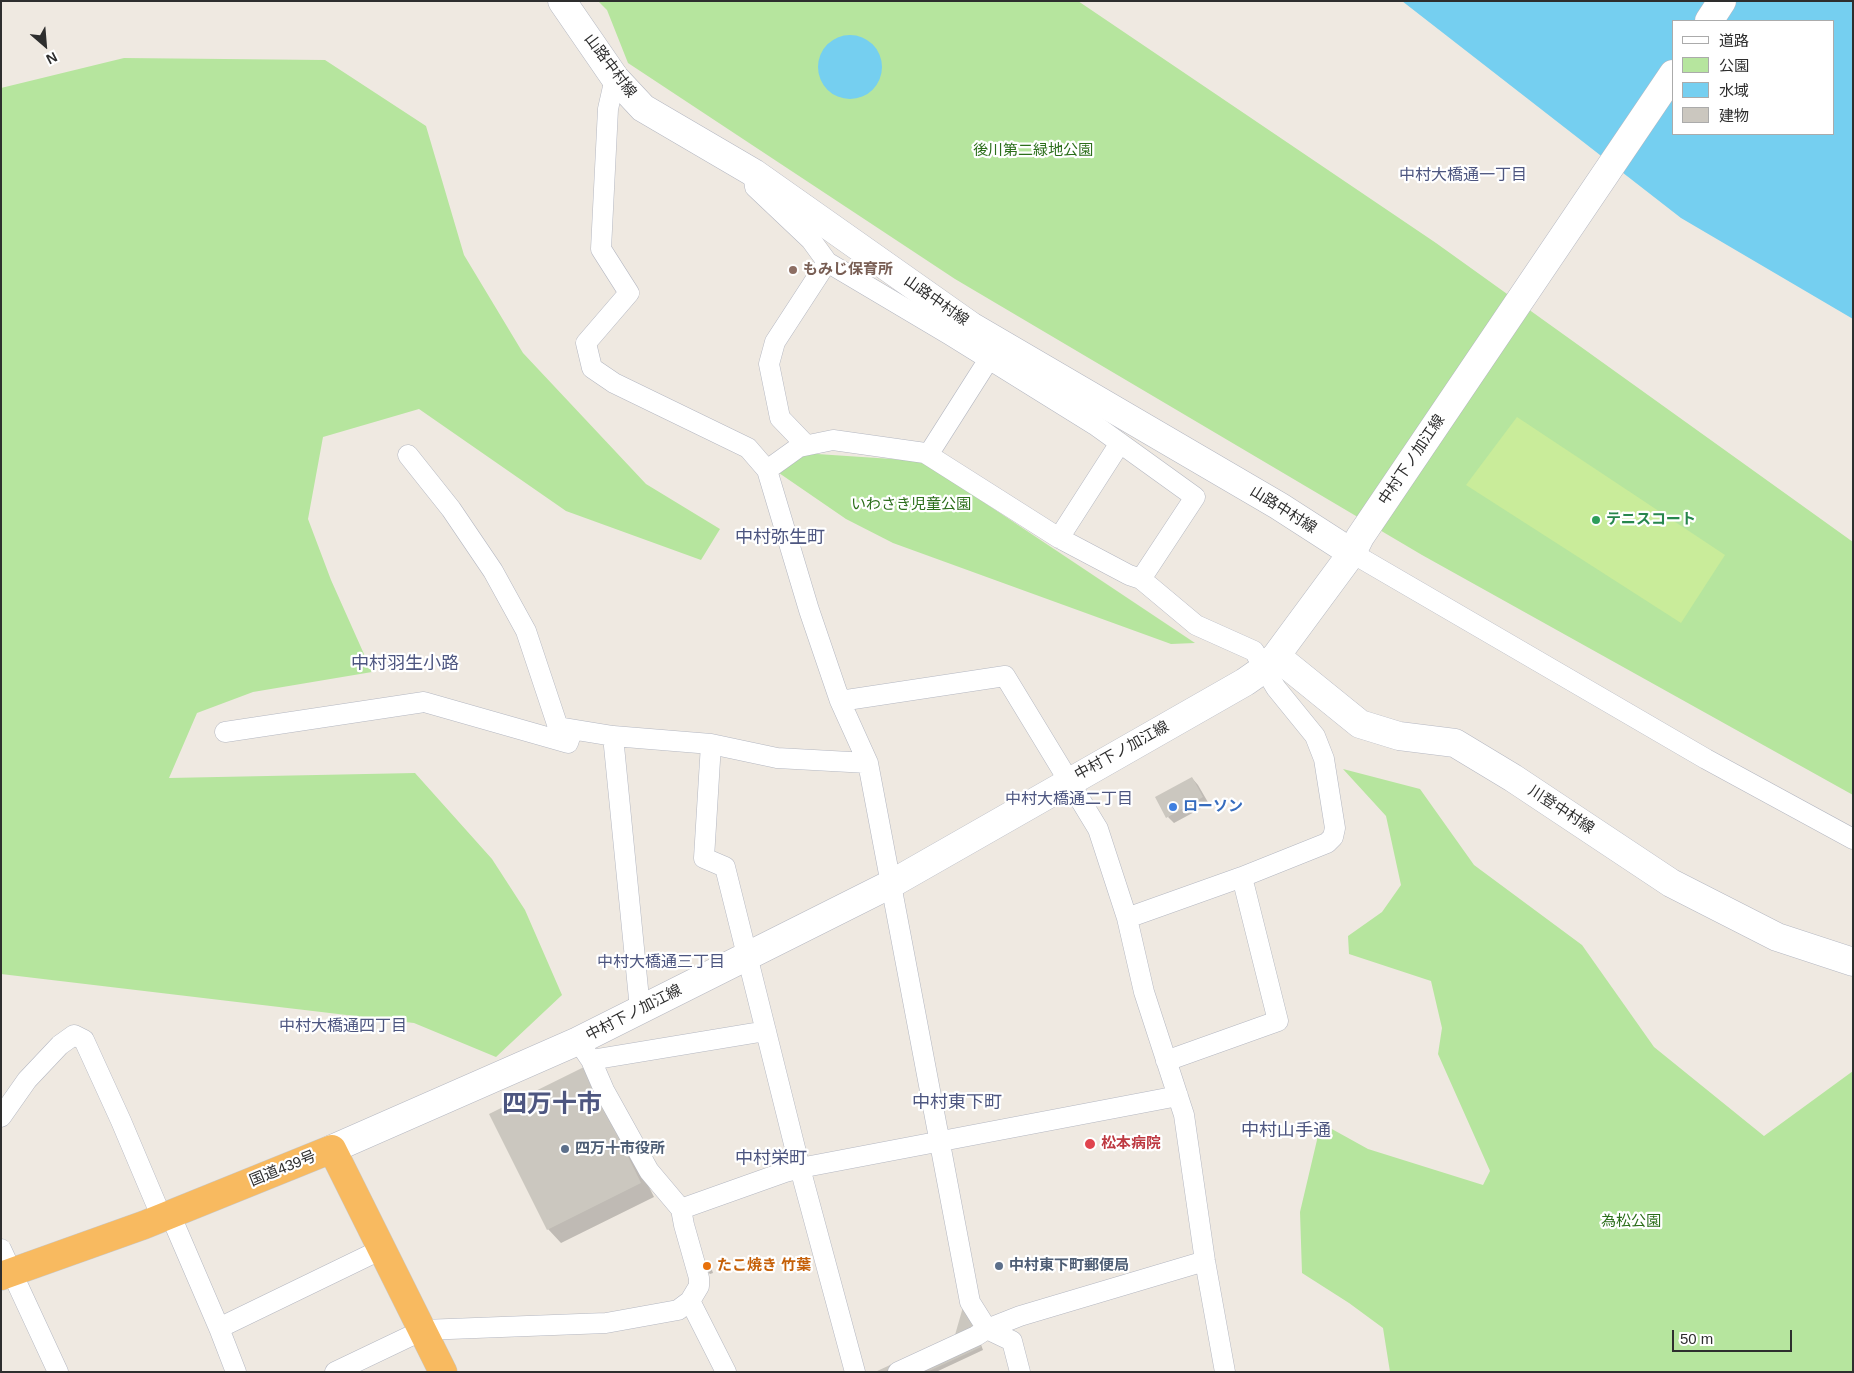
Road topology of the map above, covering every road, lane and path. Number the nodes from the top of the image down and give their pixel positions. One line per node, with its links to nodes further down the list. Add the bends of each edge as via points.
1 (562, 1): 5 (main road, 山路中村線)
2 (1722, 1): 3 (main road)
3 (1710, 20)
4 (1672, 75): 15 (main road, 中村下ノ加江線)
5 (615, 78): 6 (main road, 山路中村線, via 643,108); 13 (street, via 608,109 601,249 629,293 586,343 592,368 614,383 748,448)
6 (754, 173): 7 (street, via 755,187 811,240); 15 (main road, 山路中村線, via 972,326 1279,506)
7 (827, 262): 8 (street); 10 (street, via 775,342 769,364 780,418)
8 (989, 359): 9 (street); 12 (street)
9 (1120, 443): 14 (street); 16 (street, via 1195,497)
10 (806, 445): 12 (street, via 832,440 925,452); 13 (street)
11 (408, 455): 19 (street, via 493,571 526,631 558,727)
12 (928, 455): 14 (street)
13 (766, 470): 18 (street)
14 (1059, 538): 16 (street)
15 (1356, 545): 17 (main road, 中村下ノ加江線); 25 (street, via 1706,759)
16 (1141, 579): 17 (street, via 1196,625 1254,651)
17 (1270, 662): 24 (main road, 中村下ノ加江線, via 1245,682); 26 (street, via 1276,688 1315,736 1324,759 1335,828 1327,843); 30 (main road, 川登中村線, via 1360,724 1398,736 1455,742 1672,883 1777,937)
18 (840, 701): 23 (street); 24 (street, via 1005,676)
19 (572, 730): 20 (street, via 568,743 424,702); 21 (street)
20 (225, 732)
21 (613, 736): 22 (street); 31 (street)
22 (711, 744): 23 (street, via 777,758); 29 (street, via 704,858 725,867)
23 (868, 763): 27 (street)
24 (1069, 780): 27 (main road, 中村下ノ加江線); 28 (street, via 1098,829)
25 (1853, 839)
26 (1242, 876): 28 (street); 34 (street, via 1278,1021)
27 (891, 884): 29 (main road, 中村下ノ加江線); 37 (street)
28 (1127, 918): 34 (street, via 1144,992)
29 (748, 956): 31 (main road, 中村下ノ加江線); 32 (street)
30 (1853, 962)
31 (640, 1009): 33 (main road, 中村下ノ加江線)
32 (766, 1031): 33 (street); 39 (street)
33 (585, 1051): 38 (main road, 中村下ノ加江線); 40 (street, via 648,1171)
34 (1166, 1061): 35 (street)
35 (1178, 1096): 37 (street); 43 (street, via 1184,1114)
36 (1, 1117): 41 (street, via 27,1080 60,1045 74,1035 84,1040)
37 (939, 1141): 39 (street); 47 (street, via 970,1302)
38 (332, 1149): 41 (highway, 国道439号); 42 (highway, 国道439号)
39 (800, 1168): 40 (street); 54 (street)
40 (681, 1209): 45 (street, via 700,1278)
41 (166, 1216): 44 (highway, 国道439号); 46 (street)
42 (382, 1249): 46 (street); 48 (highway, 国道439号)
43 (1205, 1261): 47 (street, via 1020,1316); 57 (street)
44 (5, 1266): 49 (street)
45 (690, 1301): 48 (street, via 678,1310 606,1323); 53 (street)
46 (219, 1328): 50 (street)
47 (987, 1329): 55 (street); 56 (street, via 1012,1341)
48 (423, 1330): 51 (street); 52 (highway, 国道439号)
49 (58, 1372)
50 (236, 1372)
51 (335, 1372)
52 (443, 1372)
53 (726, 1372)
54 (855, 1372)
55 (898, 1372)
56 (1020, 1372)
57 (1225, 1372)

